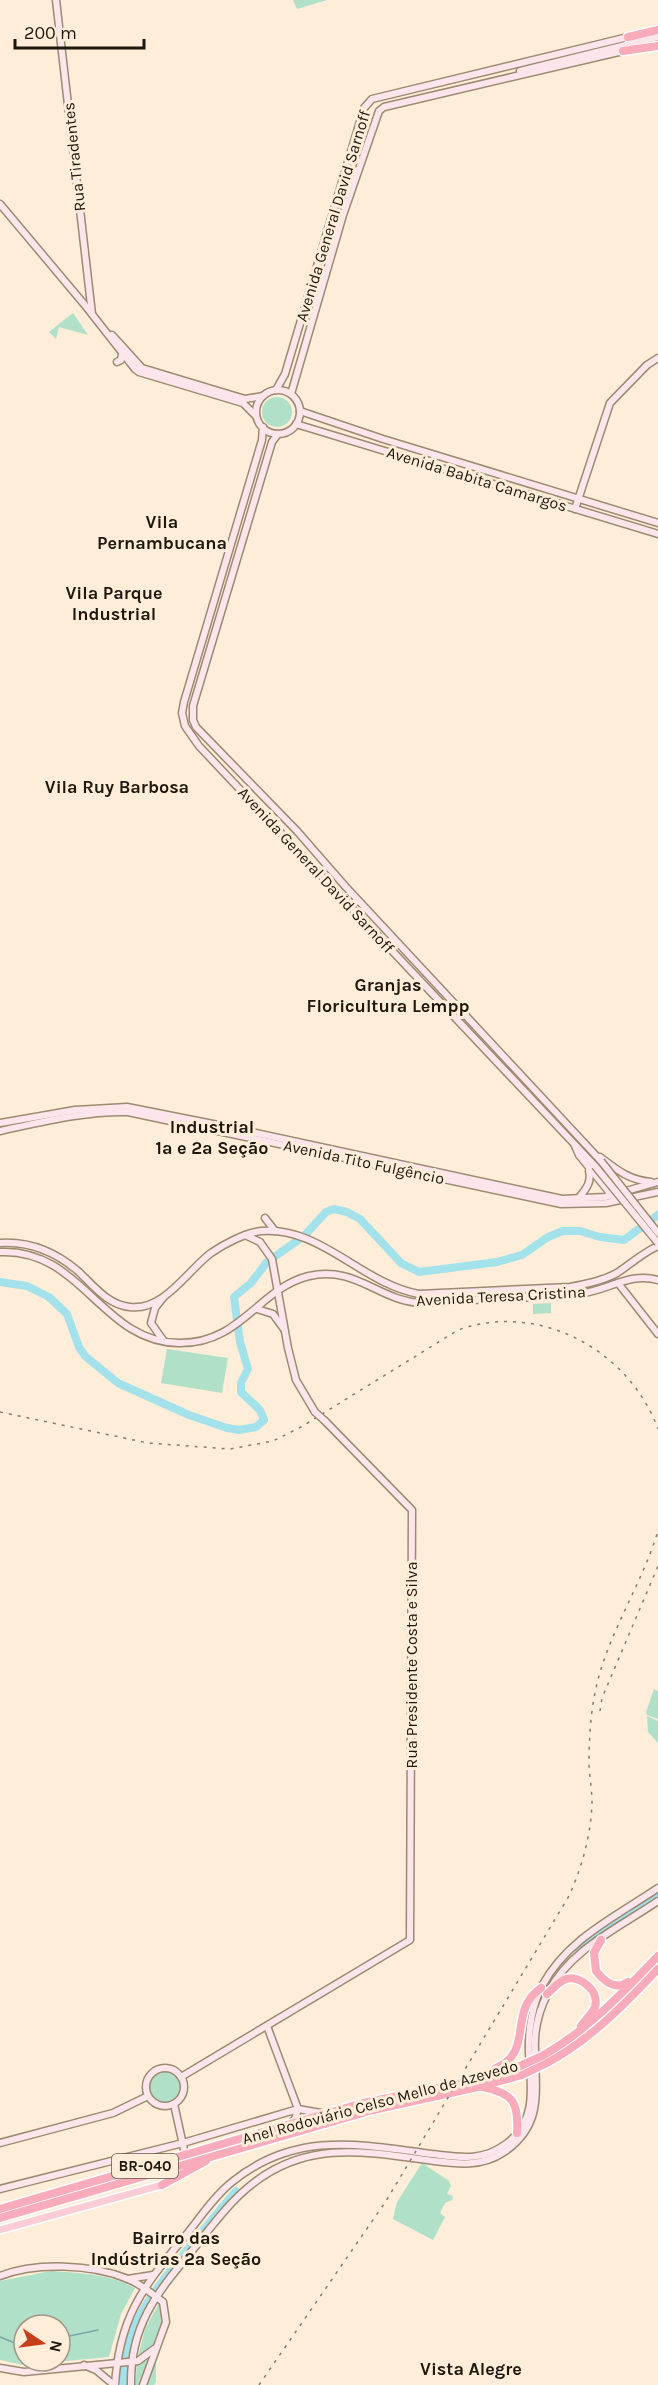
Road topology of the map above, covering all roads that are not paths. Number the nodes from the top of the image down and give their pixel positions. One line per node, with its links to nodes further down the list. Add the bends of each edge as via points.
1 (56, 0): 12 (street, Rua Tiradentes)
2 (658, 30): 4 (highway)
3 (658, 36): 7 (street, Avenida General David Sarnoff); 8 (street, Avenida General David Sarnoff, via 508,74)
4 (628, 37): 7 (street, Avenida General David Sarnoff)
5 (658, 46): 6 (highway)
6 (623, 51): 8 (street, Avenida General David Sarnoff)
7 (499, 69): 9 (street, Avenida General David Sarnoff)
8 (501, 80): 10 (street, Avenida General David Sarnoff)
9 (368, 103): 10 (street); 17 (street, Avenida General David Sarnoff, via 285,374)
10 (378, 111): 18 (street, Avenida General David Sarnoff)
11 (0, 204): 12 (street)
12 (92, 312): 13 (street); 16 (street)
13 (122, 354): 15 (street); 16 (street)
14 (658, 358): 25 (street, via 610,403)
15 (117, 362)
16 (135, 365): 19 (street, via 245,399); 21 (street, via 139,372 243,403)
17 (276, 390): 18 (street); 19 (street)
18 (291, 394): 20 (street)
19 (263, 396): 21 (street)
20 (300, 411): 22 (street); 25 (street, Avenida Babita Camargos)
21 (256, 416): 23 (street)
22 (296, 424): 24 (street); 26 (street, Avenida Babita Camargos)
23 (263, 427): 24 (street); 30 (street)
24 (278, 434): 29 (street, via 272,442)
25 (579, 498): 26 (street); 27 (street, Avenida Babita Camargos)
26 (575, 509): 28 (street, Avenida Babita Camargos)
27 (658, 523)
28 (658, 534)
29 (192, 712): 30 (street); 31 (street, Avenida General David Sarnoff, via 196,727)
30 (182, 713): 32 (street, Avenida General David Sarnoff, via 185,726)
31 (213, 745): 32 (street); 33 (street, Avenida General David Sarnoff)
32 (201, 748): 34 (street, Avenida General David Sarnoff)
33 (347, 888): 34 (street); 37 (street, Avenida General David Sarnoff)
34 (339, 896): 38 (street, Avenida General David Sarnoff)
35 (0, 1123): 42 (street, Avenida Tito Fulgêncio, via 69,1111 127,1107 546,1196)
36 (0, 1131): 43 (street, Avenida Tito Fulgêncio, via 77,1116 128,1112 545,1201)
37 (590, 1148): 39 (street, via 623,1175 635,1181); 47 (street, Avenida General David Sarnoff, bridge)
38 (592, 1166): 41 (street); 42 (street, via 591,1179); 51 (street, Avenida General David Sarnoff, bridge)
39 (656, 1182): 41 (street, Avenida Tito Fulgêncio)
40 (658, 1192): 43 (street, Avenida Tito Fulgêncio)
41 (612, 1195): 42 (street, Avenida Tito Fulgêncio); 43 (street)
42 (578, 1199)
43 (617, 1201)
44 (265, 1218): 46 (street)
45 (260, 1231): 46 (street, Avenida Teresa Cristina); 48 (street, Avenida Teresa Cristina); 50 (street)
46 (278, 1232): 51 (street, Avenida Teresa Cristina, via 308,1239 400,1291 419,1294 570,1287 617,1272)
47 (658, 1233)
48 (245, 1235): 50 (street); 55 (street, Avenida Teresa Cristina, via 212,1252)
49 (0, 1243): 55 (street, Avenida Teresa Cristina, via 33,1245 54,1254 106,1297 122,1305 143,1306)
50 (261, 1243): 56 (street, Rua Presidente Costa e Silva, via 272,1259)
51 (658, 1245)
52 (0, 1252): 60 (street, Avenida Teresa Cristina, via 32,1254 51,1262 119,1322)
53 (658, 1280): 54 (street, Avenida Teresa Cristina, via 639,1277)
54 (618, 1283): 56 (street, Avenida Teresa Cristina, via 571,1295 424,1303 399,1299 358,1279 324,1274 296,1280); 59 (street)
55 (170, 1291): 60 (street, via 152,1314 151,1323)
56 (279, 1291): 57 (street, Avenida Teresa Cristina); 58 (street, Rua Presidente Costa e Silva)
57 (257, 1309): 58 (street, via 273,1314); 60 (street, Avenida Teresa Cristina, via 208,1340)
58 (286, 1332): 68 (street, Rua Presidente Costa e Silva, bridge, via 296,1380 315,1412 412,1510 410,1940)
59 (658, 1334)
60 (164, 1342)
61 (658, 1888): 67 (street, via 568,1948)
62 (658, 1901): 63 (street)
63 (601, 1940): 66 (highway, via 594,1953 594,1967 604,1980 622,1986); 67 (street, via 566,1967)
64 (658, 1956): 66 (highway, Anel Rodoviário Celso Mello de Azevedo / BR-040)
65 (658, 1969): 70 (highway, Anel Rodoviário Celso Mello de Azevedo / BR-040, via 599,2028 564,2054)
66 (643, 1971): 69 (highway, Anel Rodoviário Celso Mello de Azevedo / BR-040)
67 (544, 1991): 69 (highway, via 574,1978 585,1983 594,1995 594,2009); 73 (highway, via 531,1994 524,2008 512,2058); 80 (street, via 532,2017 530,2034 532,2099); 94 (street, via 536,2031 536,2106 519,2139 504,2152 491,2159 461,2164 340,2151 285,2164 245,2190)
68 (267, 2026): 72 (street); 77 (street)
69 (568, 2041): 70 (highway, Anel Rodoviário Celso Mello de Azevedo / BR-040)
70 (544, 2060): 71 (highway, Anel Rodoviário Celso Mello de Azevedo / BR-040, bridge)
71 (521, 2070): 73 (highway, Anel Rodoviário Celso Mello de Azevedo / BR-040); 74 (highway, Anel Rodoviário Celso Mello de Azevedo / BR-040)
72 (181, 2077): 75 (street, via 167,2068 156,2071 148,2079); 76 (street, via 183,2095)
73 (462, 2083): 78 (highway, Anel Rodoviário Celso Mello de Azevedo / BR-040)
74 (478, 2087): 80 (highway, via 502,2092 512,2099 517,2107); 84 (highway, Anel Rodoviário Celso Mello de Azevedo / BR-040, via 373,2110)
75 (148, 2096): 76 (street, via 162,2106); 81 (street, via 113,2113)
76 (174, 2104): 82 (street)
77 (298, 2109): 78 (street); 79 (street); 82 (street)
78 (325, 2114): 79 (highway, Anel Rodoviário Celso Mello de Azevedo / BR-040)
79 (290, 2124): 83 (highway, Anel Rodoviário Celso Mello de Azevedo / BR-040)
80 (517, 2133): 90 (street, via 496,2150 474,2158 335,2143 280,2154 230,2183)
81 (0, 2143)
82 (183, 2143): 83 (street); 86 (street)
83 (185, 2154): 87 (highway, Anel Rodoviário Celso Mello de Azevedo / BR-040)
84 (219, 2154): 85 (highway); 88 (highway, Anel Rodoviário Celso Mello de Azevedo / BR-040)
85 (162, 2185): 89 (main road)
86 (0, 2189)
87 (0, 2209)
88 (0, 2218)
89 (0, 2230)
90 (154, 2275): 92 (street); 93 (street)
91 (0, 2276): 92 (street, via 54,2266)
92 (128, 2279): 93 (street)
93 (144, 2288): 94 (street); 96 (street, via 120,2341)
94 (156, 2297): 95 (street, via 163,2302 166,2322); 97 (street, via 138,2332)
95 (156, 2347): 97 (street, via 143,2359); 102 (street)
96 (116, 2363): 97 (street); 98 (street); 100 (street)
97 (131, 2363): 101 (street)
98 (84, 2365): 99 (street, via 24,2372); 100 (street)
99 (0, 2368)
100 (115, 2385)
101 (131, 2385)
102 (143, 2385)

